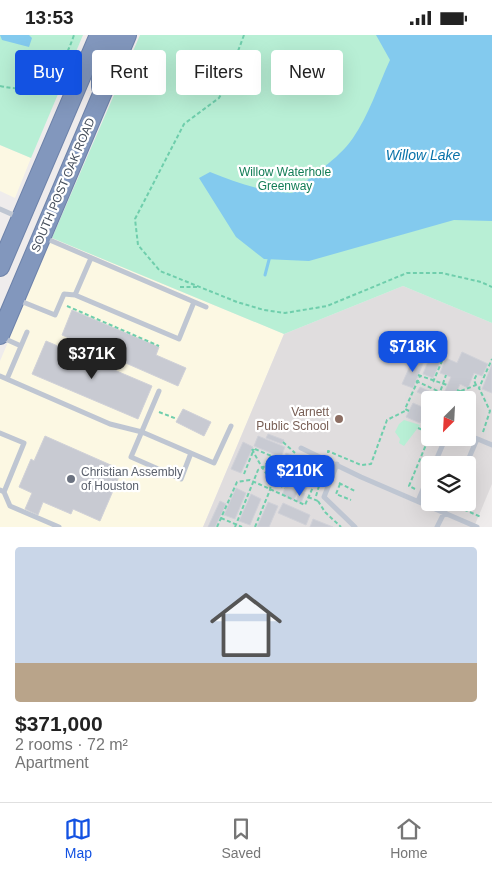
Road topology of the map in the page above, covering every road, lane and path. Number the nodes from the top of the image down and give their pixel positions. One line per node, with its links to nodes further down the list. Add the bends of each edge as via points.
1 (74, 35): 8 (path, via 66,59 51,78 29,89)
2 (99, 35): 12 (highway, SOUTH POST OAK ROAD)
3 (113, 35): 6 (highway)
4 (127, 35): 7 (highway, SOUTH POST OAK ROAD)
5 (244, 35): 16 (path, via 222,94 184,124 135,219 138,245 152,263 160,271)
6 (107, 50)
7 (120, 50)
8 (0, 86)
9 (101, 95): 13 (highway, SOUTH POST OAK ROAD)
10 (1, 210): 11 (lane); 12 (lane)
11 (0, 217)
12 (21, 218): 15 (highway, SOUTH POST OAK ROAD)
13 (42, 237): 14 (lane); 20 (highway, SOUTH POST OAK ROAD)
14 (91, 258): 18 (lane); 19 (lane)
15 (0, 267)
16 (200, 287): 17 (path, via 264,310 285,313 326,306 407,273 442,273); 18 (path, via 180,287)
17 (492, 287)
18 (174, 293): 21 (lane)
19 (75, 295): 20 (lane, via 64,294 55,315); 21 (lane, via 179,339)
20 (15, 299): 25 (highway, SOUTH POST OAK ROAD)
21 (194, 302): 23 (lane)
22 (64, 305): 27 (path)
23 (206, 307)
24 (27, 332): 26 (lane)
25 (0, 336): 26 (lane)
26 (21, 346): 33 (lane)
27 (159, 346)
28 (492, 359): 39 (path)
29 (442, 361): 35 (path)
30 (477, 374): 38 (path)
31 (446, 375): 36 (path)
32 (0, 376): 33 (lane)
33 (7, 379): 52 (lane, via 110,423)
34 (416, 381): 35 (path, via 419,375); 42 (path); 62 (path, via 408,410 386,420 371,464 361,465 328,451)
35 (433, 381): 36 (path)
36 (444, 384): 37 (path); 43 (path)
37 (447, 385)
38 (476, 385): 39 (path); 44 (path)
39 (479, 388): 47 (path)
40 (457, 390): 44 (path)
41 (159, 391): 46 (lane)
42 (438, 391)
43 (440, 391)
44 (461, 391)
45 (492, 407): 47 (path)
46 (152, 409): 48 (path); 52 (lane)
47 (490, 411): 53 (path)
48 (177, 419)
49 (230, 426): 61 (lane, via 214,463)
50 (418, 428): 51 (path)
51 (421, 429)
52 (142, 432): 61 (lane); 61 (lane, via 131,457 180,479)
53 (483, 432)
54 (0, 433): 79 (lane, via 24,443)
55 (477, 439): 57 (lane); 64 (lane)
56 (284, 444): 65 (path)
57 (492, 445)
58 (425, 446): 78 (path, via 408,486)
59 (301, 448): 68 (lane)
60 (254, 450): 63 (path); 69 (path); 71 (path)
61 (191, 453)
62 (327, 455)
63 (271, 456): 66 (path); 69 (path)
64 (470, 456)
65 (302, 457)
66 (276, 458)
67 (318, 463): 74 (path, via 313,478)
68 (337, 464): 86 (lane); 96 (lane, via 324,497)
69 (262, 468): 75 (path); 76 (path)
70 (320, 469): 72 (path)
71 (244, 474)
72 (318, 474): 73 (path); 74 (path)
73 (324, 477)
74 (316, 480): 83 (path)
75 (271, 481): 77 (path); 80 (path)
76 (253, 483): 80 (path); 90 (path, via 250,480 236,483); 91 (path)
77 (285, 488)
78 (415, 489)
79 (2, 491): 92 (lane, via 10,506)
80 (270, 491): 83 (path, via 305,505); 95 (path)
81 (355, 491): 84 (path, via 340,484 336,494)
82 (421, 494): 86 (lane)
83 (308, 497): 85 (path)
84 (351, 500)
85 (318, 501)
86 (418, 501): 88 (lane)
87 (467, 511): 89 (path)
88 (443, 512): 97 (lane); 98 (lane)
89 (481, 517)
90 (220, 518): 91 (path); 93 (path)
91 (235, 526): 94 (path)
92 (58, 527)
93 (216, 527)
94 (242, 527)
95 (254, 527)
96 (355, 527)
97 (437, 527)
98 (477, 527)

